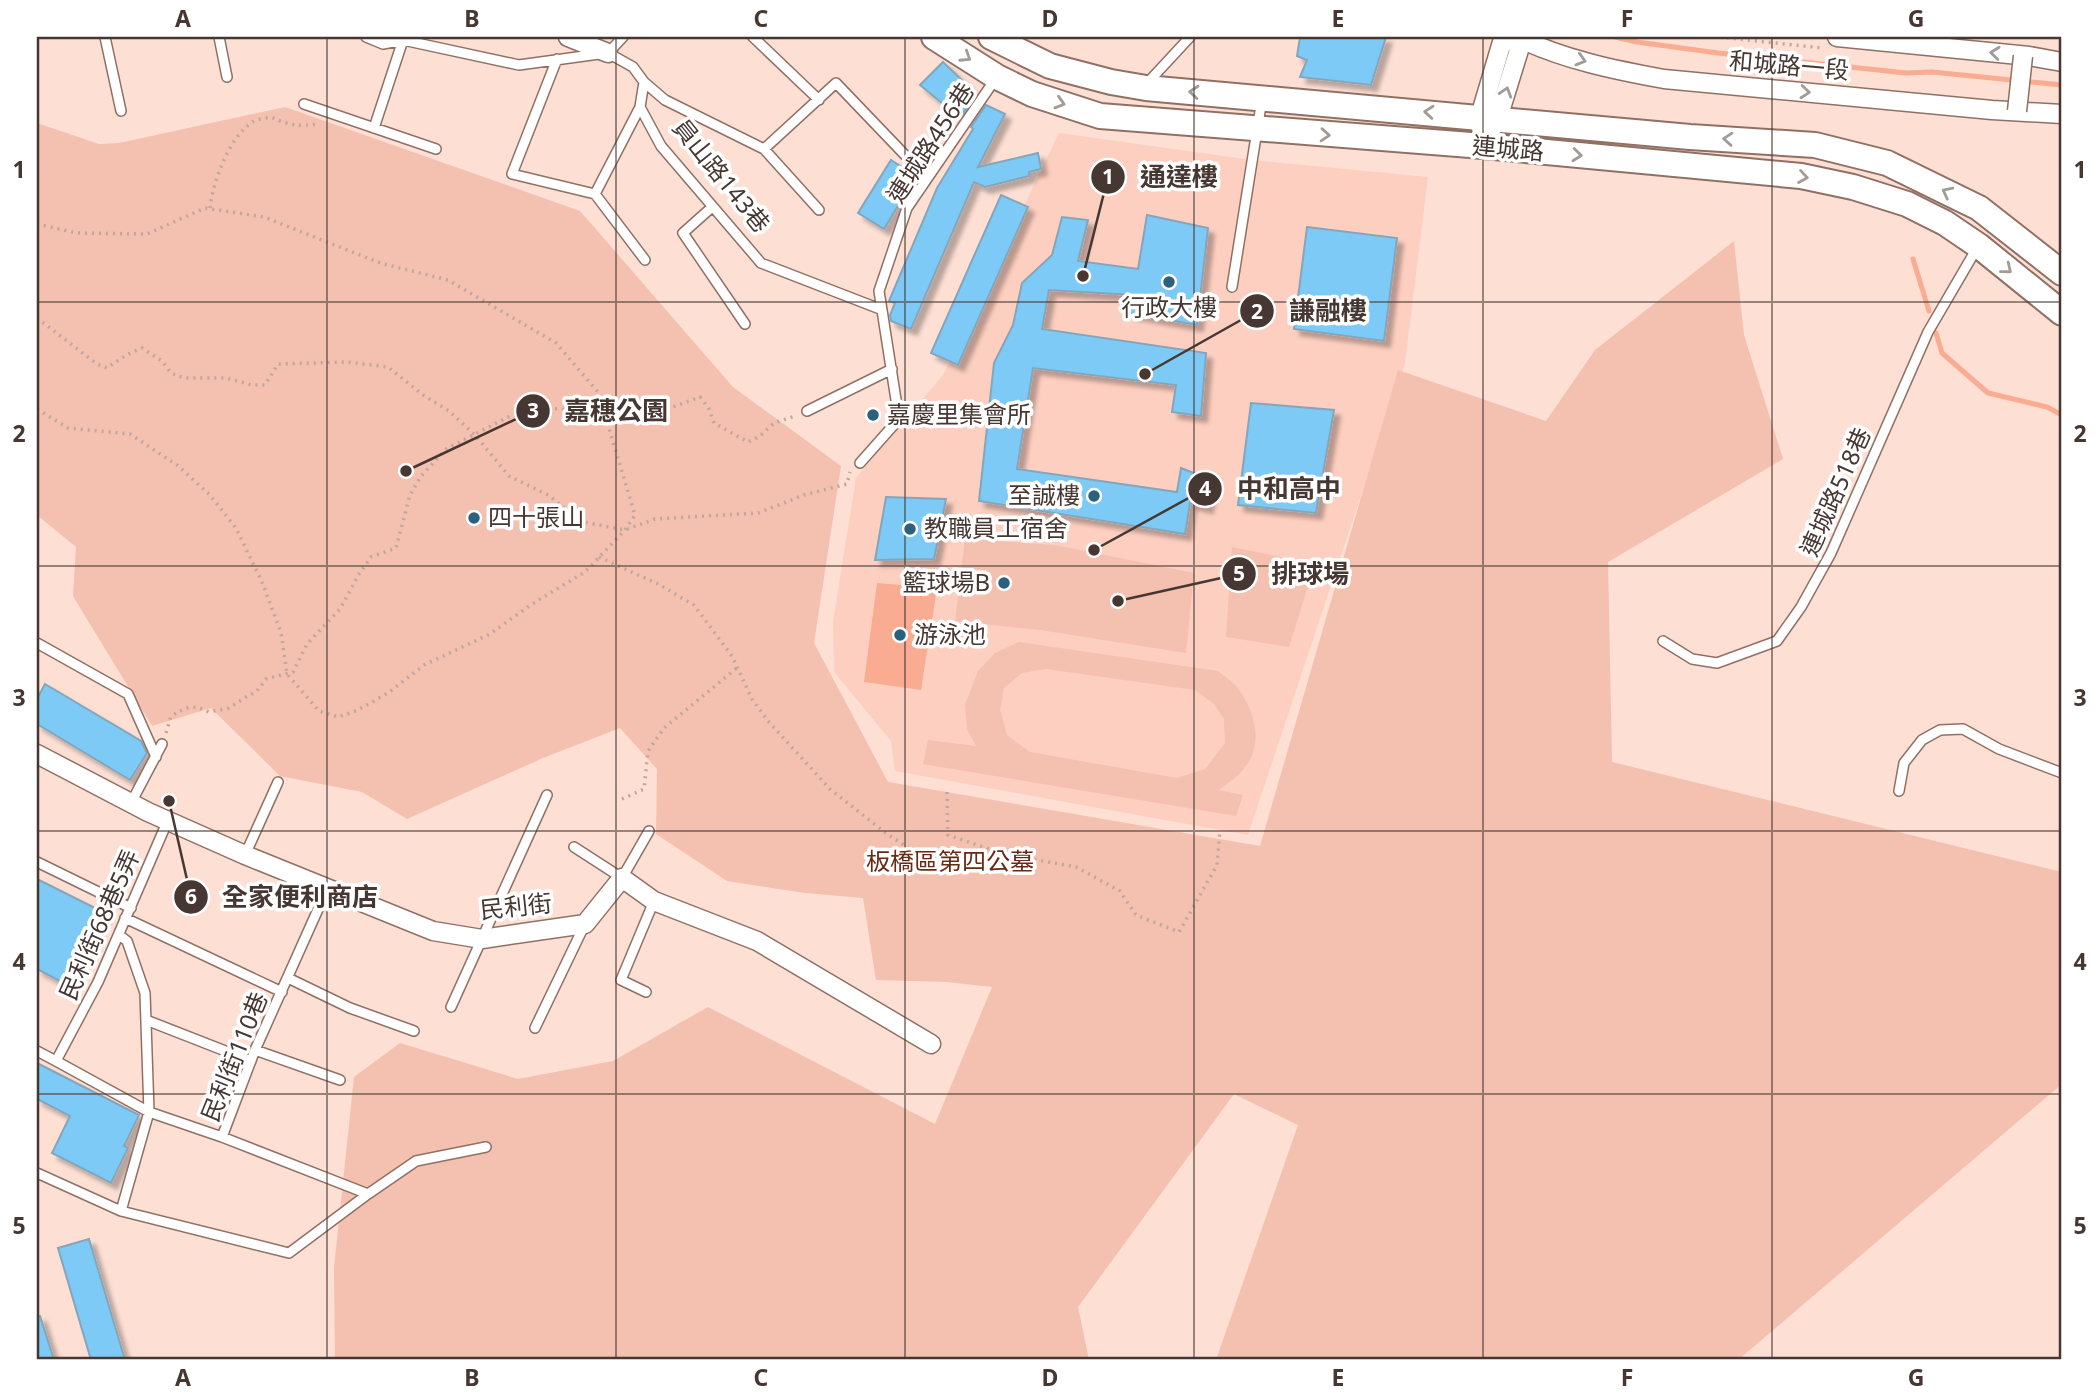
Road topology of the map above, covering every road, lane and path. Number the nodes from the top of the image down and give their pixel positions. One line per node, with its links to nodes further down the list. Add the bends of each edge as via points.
1 (105, 37): 25 (lane)
2 (219, 37): 17 (lane)
3 (366, 37): 12 (lane, via 383,44)
4 (568, 37): 13 (street)
5 (623, 37): 13 (lane)
6 (753, 37): 22 (lane)
7 (934, 37): 18 (main road, 連城路, one-way to 18)
8 (991, 37): 20 (main road, 連城路, via 1050,66)
9 (1190, 37): 20 (lane)
10 (1514, 37): 26 (street, 和城路一段, one-way to 26, via 1626,72 1664,79); 28 (street, via 1519,50)
11 (1837, 37): 14 (street, 和城路一段, one-way to 11)
12 (403, 40): 15 (lane, via 519,65); 30 (lane)
13 (608, 53): 15 (lane); 19 (lane, via 633,67)
14 (2023, 56): 16 (street, 和城路一段); 26 (street, bridge)
15 (557, 59): 36 (lane, via 512,174)
16 (2062, 62)
17 (227, 76)
18 (997, 77): 31 (main road, 連城路, one-way to 31, via 1032,94 1100,116); 35 (lane, 連城路456巷)
19 (644, 82): 24 (lane, 員山路143巷); 34 (lane, via 665,100)
20 (1146, 88): 21 (main road, 連城路, one-way to 20)
21 (1262, 98): 28 (main road, 連城路, one-way to 21); 31 (lane)
22 (819, 100): 34 (lane); 35 (lane, via 836,83)
23 (304, 104): 29 (lane)
24 (640, 107): 36 (lane); 38 (lane, 員山路143巷, via 661,146)
25 (121, 111)
26 (2017, 111): 27 (street, 和城路一段)
27 (2062, 114)
28 (1489, 117): 32 (street); 43 (main road, 連城路, one-way to 28, via 1979,208 1887,163 1815,145)
29 (352, 120): 30 (lane); 37 (path, via 302,127 271,117 254,121 221,165)
30 (374, 128): 33 (lane)
31 (1257, 130): 32 (main road, 連城路, one-way to 32); 44 (lane)
32 (1483, 146): 41 (main road, 連城路, one-way to 41, via 1801,176 1907,205)
33 (436, 149)
34 (764, 149): 39 (lane)
35 (927, 178): 45 (lane, 連城路456巷, via 907,208 879,291)
36 (595, 194): 42 (lane)
37 (210, 208): 40 (path, via 147,234 76,233); 52 (path, via 264,217 380,263 448,280 556,343 598,392)
38 (711, 208): 45 (lane, 員山路143巷, via 761,264); 48 (lane, via 683,233)
39 (819, 209)
40 (37, 224)
41 (1979, 246): 46 (main road, 連城路, one-way to 46); 57 (lane, 連城路518巷, via 1928,332 1831,553 1777,641 1717,663 1692,659)
42 (645, 260)
43 (2062, 273)
44 (1232, 288)
45 (880, 309): 49 (lane, 連城路456巷)
46 (2062, 313)
47 (37, 318): 53 (path, via 97,364 107,368 142,348 184,379 226,378 265,385 278,364 348,362 388,367)
48 (745, 324)
49 (892, 369): 51 (lane); 54 (lane, 連城路456巷, via 899,419)
50 (37, 409): 60 (path, via 68,428 130,434 177,465 209,494 236,528 262,582 281,633)
51 (807, 411): 52 (path, via 774,423 748,442 714,423 700,397 662,411 650,403)
52 (606, 412): 53 (path, via 585,419 562,409 536,408); 55 (path, via 635,515)
53 (475, 435): 55 (path, via 509,476 548,495 583,522); 60 (path, via 446,449 421,476 410,495 396,548 371,557 340,609)
54 (860, 463): 55 (path, via 850,472 847,484 758,513 655,519)
55 (625, 530): 56 (path)
56 (599, 557): 59 (path, via 695,606); 60 (path, via 585,572 490,634 424,665 356,711 338,717 319,710)
57 (1663, 641)
58 (37, 643): 63 (lane, via 128,694)
59 (738, 667): 69 (path, via 664,728 649,751 644,789); 76 (path, via 768,721 830,789)
60 (287, 674): 61 (path, via 266,679 257,691 229,708 209,712 198,706 171,716)
61 (162, 744): 63 (lane)
62 (37, 754): 70 (street, 民利街)
63 (156, 757): 70 (lane)
64 (2062, 773): 66 (lane, via 1999,749 1963,729 1940,730 1922,740 1904,763)
65 (278, 782): 75 (lane)
66 (1899, 791)
67 (947, 792): 72 (path, via 948,835 1004,854 1076,867 1120,891 1136,915 1179,932 1217,865)
68 (547, 795): 85 (lane)
69 (622, 799)
70 (131, 803): 71 (street, 民利街)
71 (168, 820): 75 (street, 民利街); 81 (lane, 民利街68巷5弄)
72 (1220, 830)
73 (649, 831): 78 (lane)
74 (574, 847): 78 (lane)
75 (245, 855): 79 (street, 民利街)
76 (929, 861)
77 (37, 862): 81 (lane)
78 (622, 878): 80 (street); 83 (street, 民利街)
79 (328, 887): 85 (street, 民利街, via 433,931); 86 (lane, 民利街110巷)
80 (654, 901): 88 (lane, via 621,980); 93 (street, via 757,941)
81 (131, 908): 82 (lane, 民利街68巷5弄)
82 (125, 918): 84 (lane, 民利街68巷5弄); 87 (lane)
83 (585, 924): 85 (street, 民利街); 91 (lane)
84 (119, 935): 90 (lane, via 127,941 145,993); 97 (lane, 民利街68巷5弄)
85 (482, 939): 89 (lane)
86 (288, 978): 87 (lane, 民利街110巷); 92 (lane)
87 (282, 992): 94 (lane, 民利街110巷)
88 (646, 992)
89 (451, 1007)
90 (146, 1020): 96 (lane); 99 (lane)
91 (535, 1028)
92 (414, 1031)
93 (931, 1044)
94 (255, 1050): 96 (lane, 民利街110巷); 98 (lane)
95 (37, 1051): 97 (lane)
96 (251, 1061): 100 (lane, 民利街110巷)
97 (56, 1062): 99 (lane)
98 (340, 1080)
99 (149, 1112): 100 (lane); 104 (lane)
100 (222, 1137): 103 (lane, 民利街110巷)
101 (486, 1147): 103 (lane, via 416,1161)
102 (37, 1174): 104 (lane)
103 (368, 1194): 104 (lane, via 289,1253)
104 (121, 1211)

